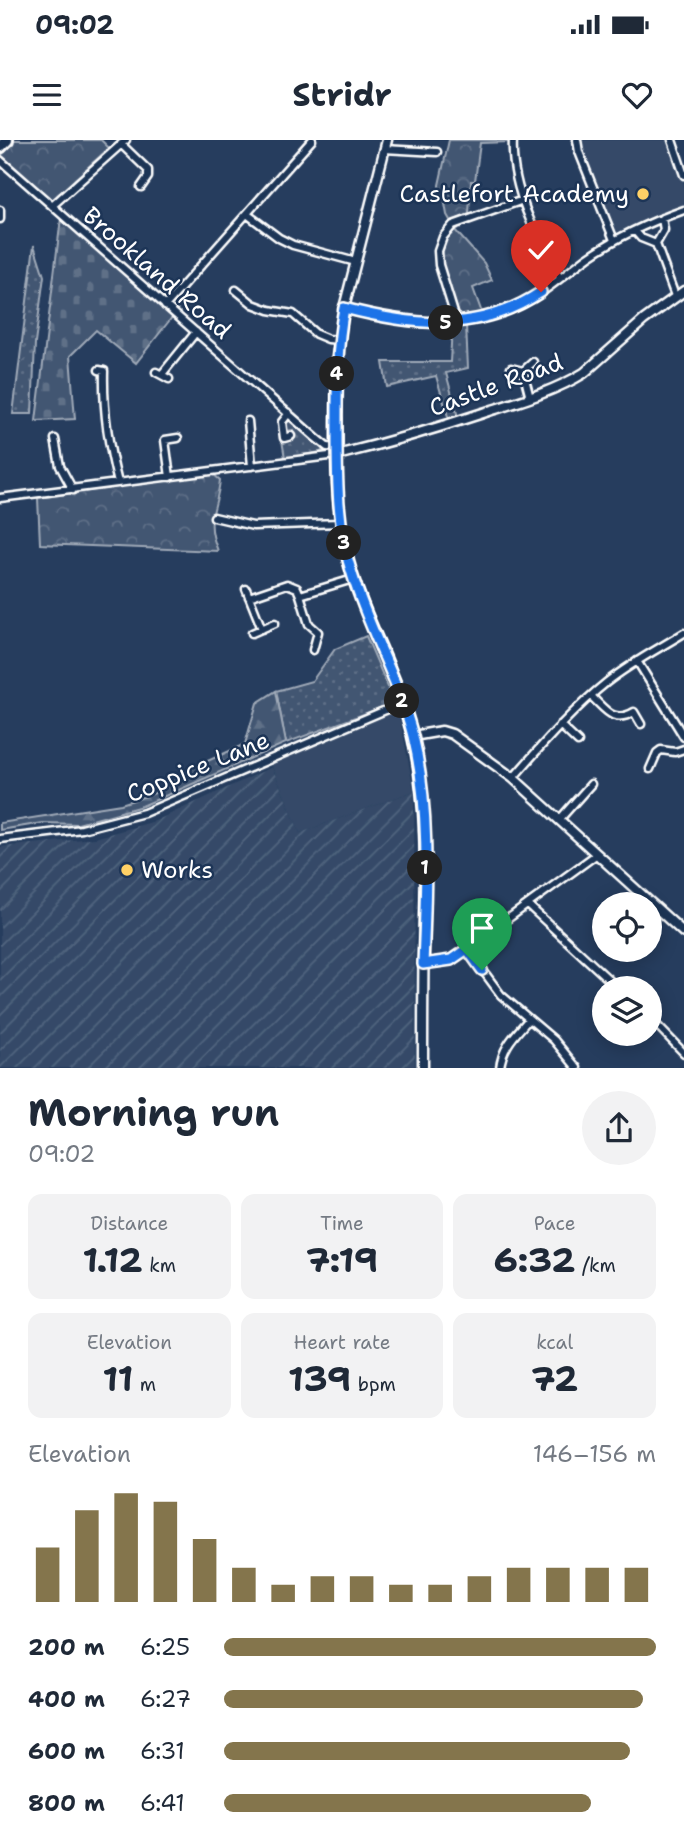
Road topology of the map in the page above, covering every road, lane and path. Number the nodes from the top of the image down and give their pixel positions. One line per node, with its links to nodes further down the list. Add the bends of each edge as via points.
1 (7, 140): 8 (highway)
2 (312, 140): 17 (street)
3 (513, 140): 13 (street, via 514,168)
4 (577, 140): 21 (street)
5 (672, 140): 11 (street)
6 (123, 142): 12 (street, via 148,170); 14 (street)
7 (386, 144): 9 (street); 23 (main road)
8 (0, 147)
9 (437, 152)
10 (0, 161): 14 (street, Brookland Road)
11 (684, 175)
12 (141, 187)
13 (523, 200): 24 (street); 30 (street, via 453,225 443,237 439,265)
14 (52, 206): 28 (street, Brookland Road)
15 (0, 210): 19 (street)
16 (684, 210): 18 (street)
17 (247, 214): 23 (street, via 293,245); 28 (street)
18 (662, 218): 20 (street); 22 (street, via 664,230)
19 (0, 219)
20 (635, 231): 21 (street); 22 (street)
21 (614, 240): 24 (street)
22 (656, 244): 27 (street)
23 (356, 262): 29 (main road)
24 (560, 278): 30 (street, via 516,307)
25 (236, 290): 32 (street, via 253,304 293,314 316,334)
26 (684, 290): 27 (main road, Castle Road)
27 (675, 296): 38 (main road, Castle Road, via 584,373)
28 (165, 306): 31 (street, Brookland Road)
29 (344, 308): 30 (street, via 416,323); 32 (main road)
30 (457, 323)
31 (196, 332): 37 (street); 39 (street, Brookland Road)
32 (338, 340): 44 (main road)
33 (533, 362): 36 (street)
34 (511, 368): 36 (street)
35 (99, 370): 47 (street, via 104,370 104,411)
36 (523, 372): 38 (street)
37 (162, 375)
38 (530, 398): 44 (main road, Castle Road)
39 (289, 413): 41 (street, via 282,422 284,438); 44 (street, Brookland Road)
40 (248, 421): 45 (street)
41 (291, 436)
42 (178, 438): 46 (street, via 165,440)
43 (55, 439): 48 (street, via 60,466)
44 (337, 452): 45 (street); 51 (main road)
45 (252, 466): 46 (street)
46 (170, 477): 47 (street)
47 (118, 483): 48 (street)
48 (73, 490): 49 (street)
49 (0, 498)
50 (214, 517): 51 (street, via 261,526)
51 (340, 523): 52 (main road)
52 (353, 579): 54 (street); 65 (main road)
53 (246, 589): 55 (street)
54 (300, 595): 55 (street, via 287,584); 58 (street, via 309,624)
55 (249, 597): 57 (street)
56 (275, 623): 57 (street)
57 (262, 629): 60 (street)
58 (318, 632): 59 (street); 62 (street)
59 (328, 632)
60 (252, 633)
61 (684, 633): 63 (street)
62 (313, 650)
63 (637, 661): 64 (street); 69 (street)
64 (591, 696): 66 (street, via 612,716 634,712); 67 (street)
65 (402, 703): 68 (main road); 76 (street, Coppice Lane, via 144,813 82,829)
66 (641, 724)
67 (560, 725): 70 (street); 73 (street)
68 (413, 736): 73 (main road, via 442,731 452,734); 81 (main road, via 425,830)
69 (684, 737)
70 (578, 743)
71 (684, 749): 72 (street, via 661,750)
72 (650, 769)
73 (513, 778): 75 (main road)
74 (591, 784): 75 (street)
75 (559, 820): 77 (main road)
76 (0, 839)
77 (597, 854): 78 (street); 79 (main road)
78 (528, 905): 80 (street); 82 (street)
79 (684, 933)
80 (467, 949): 81 (street, via 451,960); 83 (street, via 500,995)
81 (423, 964): 86 (main road)
82 (605, 976)
83 (528, 1020): 87 (street, via 506,1047); 88 (street, via 554,1040)
84 (662, 1030): 85 (street)
85 (684, 1053)
86 (423, 1068)
87 (500, 1068)
88 (577, 1068)

